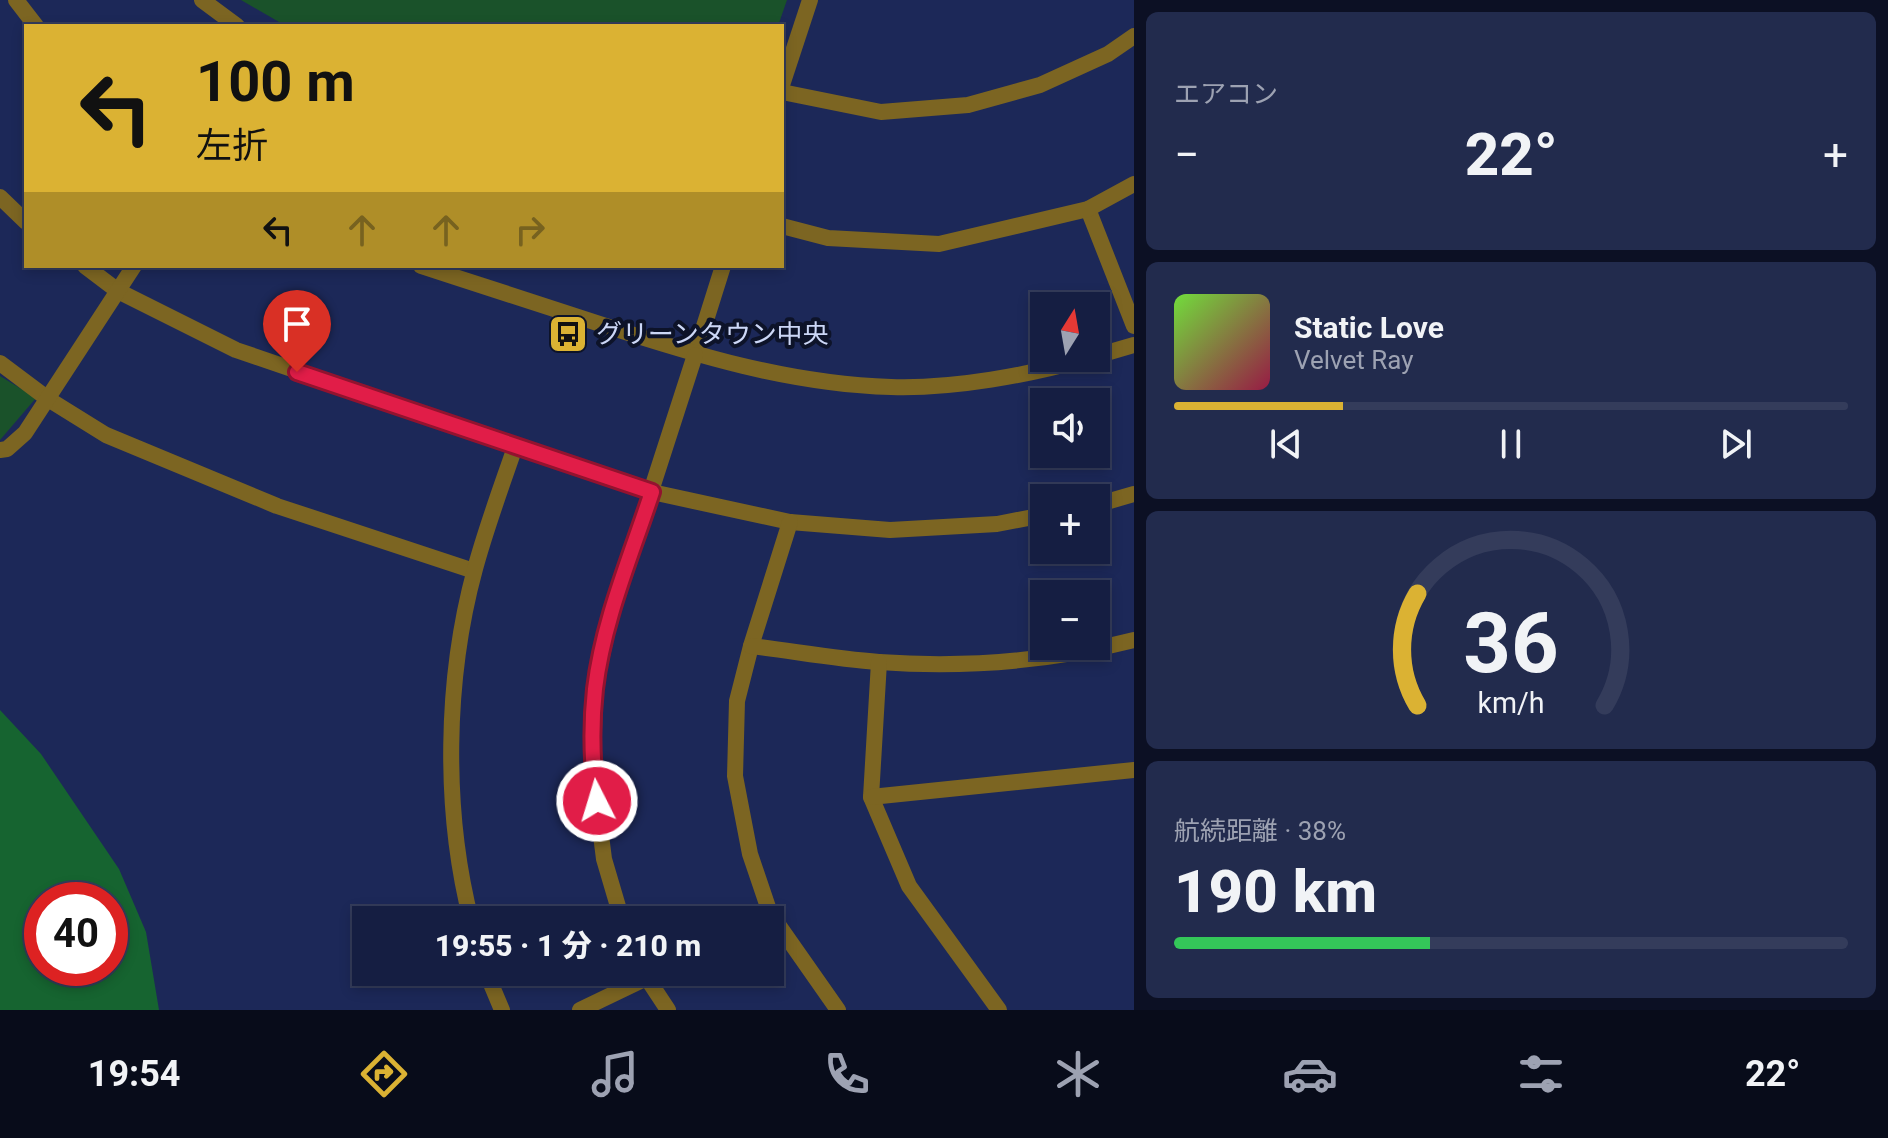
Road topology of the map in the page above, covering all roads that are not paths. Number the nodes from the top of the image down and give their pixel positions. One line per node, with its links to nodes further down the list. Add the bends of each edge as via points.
1 (16, 0): 4 (street)
2 (202, 0): 5 (street)
3 (810, 0): 7 (street)
4 (34, 24)
5 (234, 24)
6 (1134, 36): 8 (street, via 1040,85 968,105 881,112)
7 (784, 79)
8 (784, 92)
9 (1134, 184): 11 (street)
10 (0, 197): 12 (street)
11 (1088, 209): 13 (street, via 939,244 828,238); 19 (street)
12 (24, 220)
13 (784, 227)
14 (88, 268): 18 (street)
15 (133, 268): 18 (street)
16 (427, 268): 22 (street)
17 (722, 268): 22 (street)
18 (118, 291): 25 (street); 26 (street, via 236,350)
19 (1134, 326)
20 (1134, 345): 21 (street)
21 (1110, 352)
22 (695, 355): 24 (street, via 778,375 892,387); 28 (street)
23 (0, 363): 25 (street)
24 (1030, 370)
25 (48, 399): 27 (street, via 25,433); 33 (street, via 106,435 277,506)
26 (515, 447): 28 (street); 33 (street)
27 (0, 450)
28 (652, 492): 32 (street); 40 (street, via 610,618 595,689 593,772 604,859)
29 (1134, 494): 30 (street)
30 (1110, 501)
31 (1030, 518): 32 (street, via 890,530)
32 (790, 522): 35 (street)
33 (474, 571): 39 (street, via 456,667 451,772)
34 (1134, 640): 36 (street, via 1091,651 978,663)
35 (751, 646): 36 (street); 41 (street, via 737,701 735,776)
36 (879, 662): 38 (street)
37 (1134, 770): 38 (street)
38 (871, 797): 50 (street, via 909,886)
39 (468, 906)
40 (618, 906)
41 (761, 906)
42 (784, 942): 49 (street)
43 (492, 986): 46 (street)
44 (627, 986): 47 (street)
45 (656, 986): 48 (street)
46 (502, 1010)
47 (580, 1010)
48 (668, 1010)
49 (838, 1010)
50 (999, 1010)

